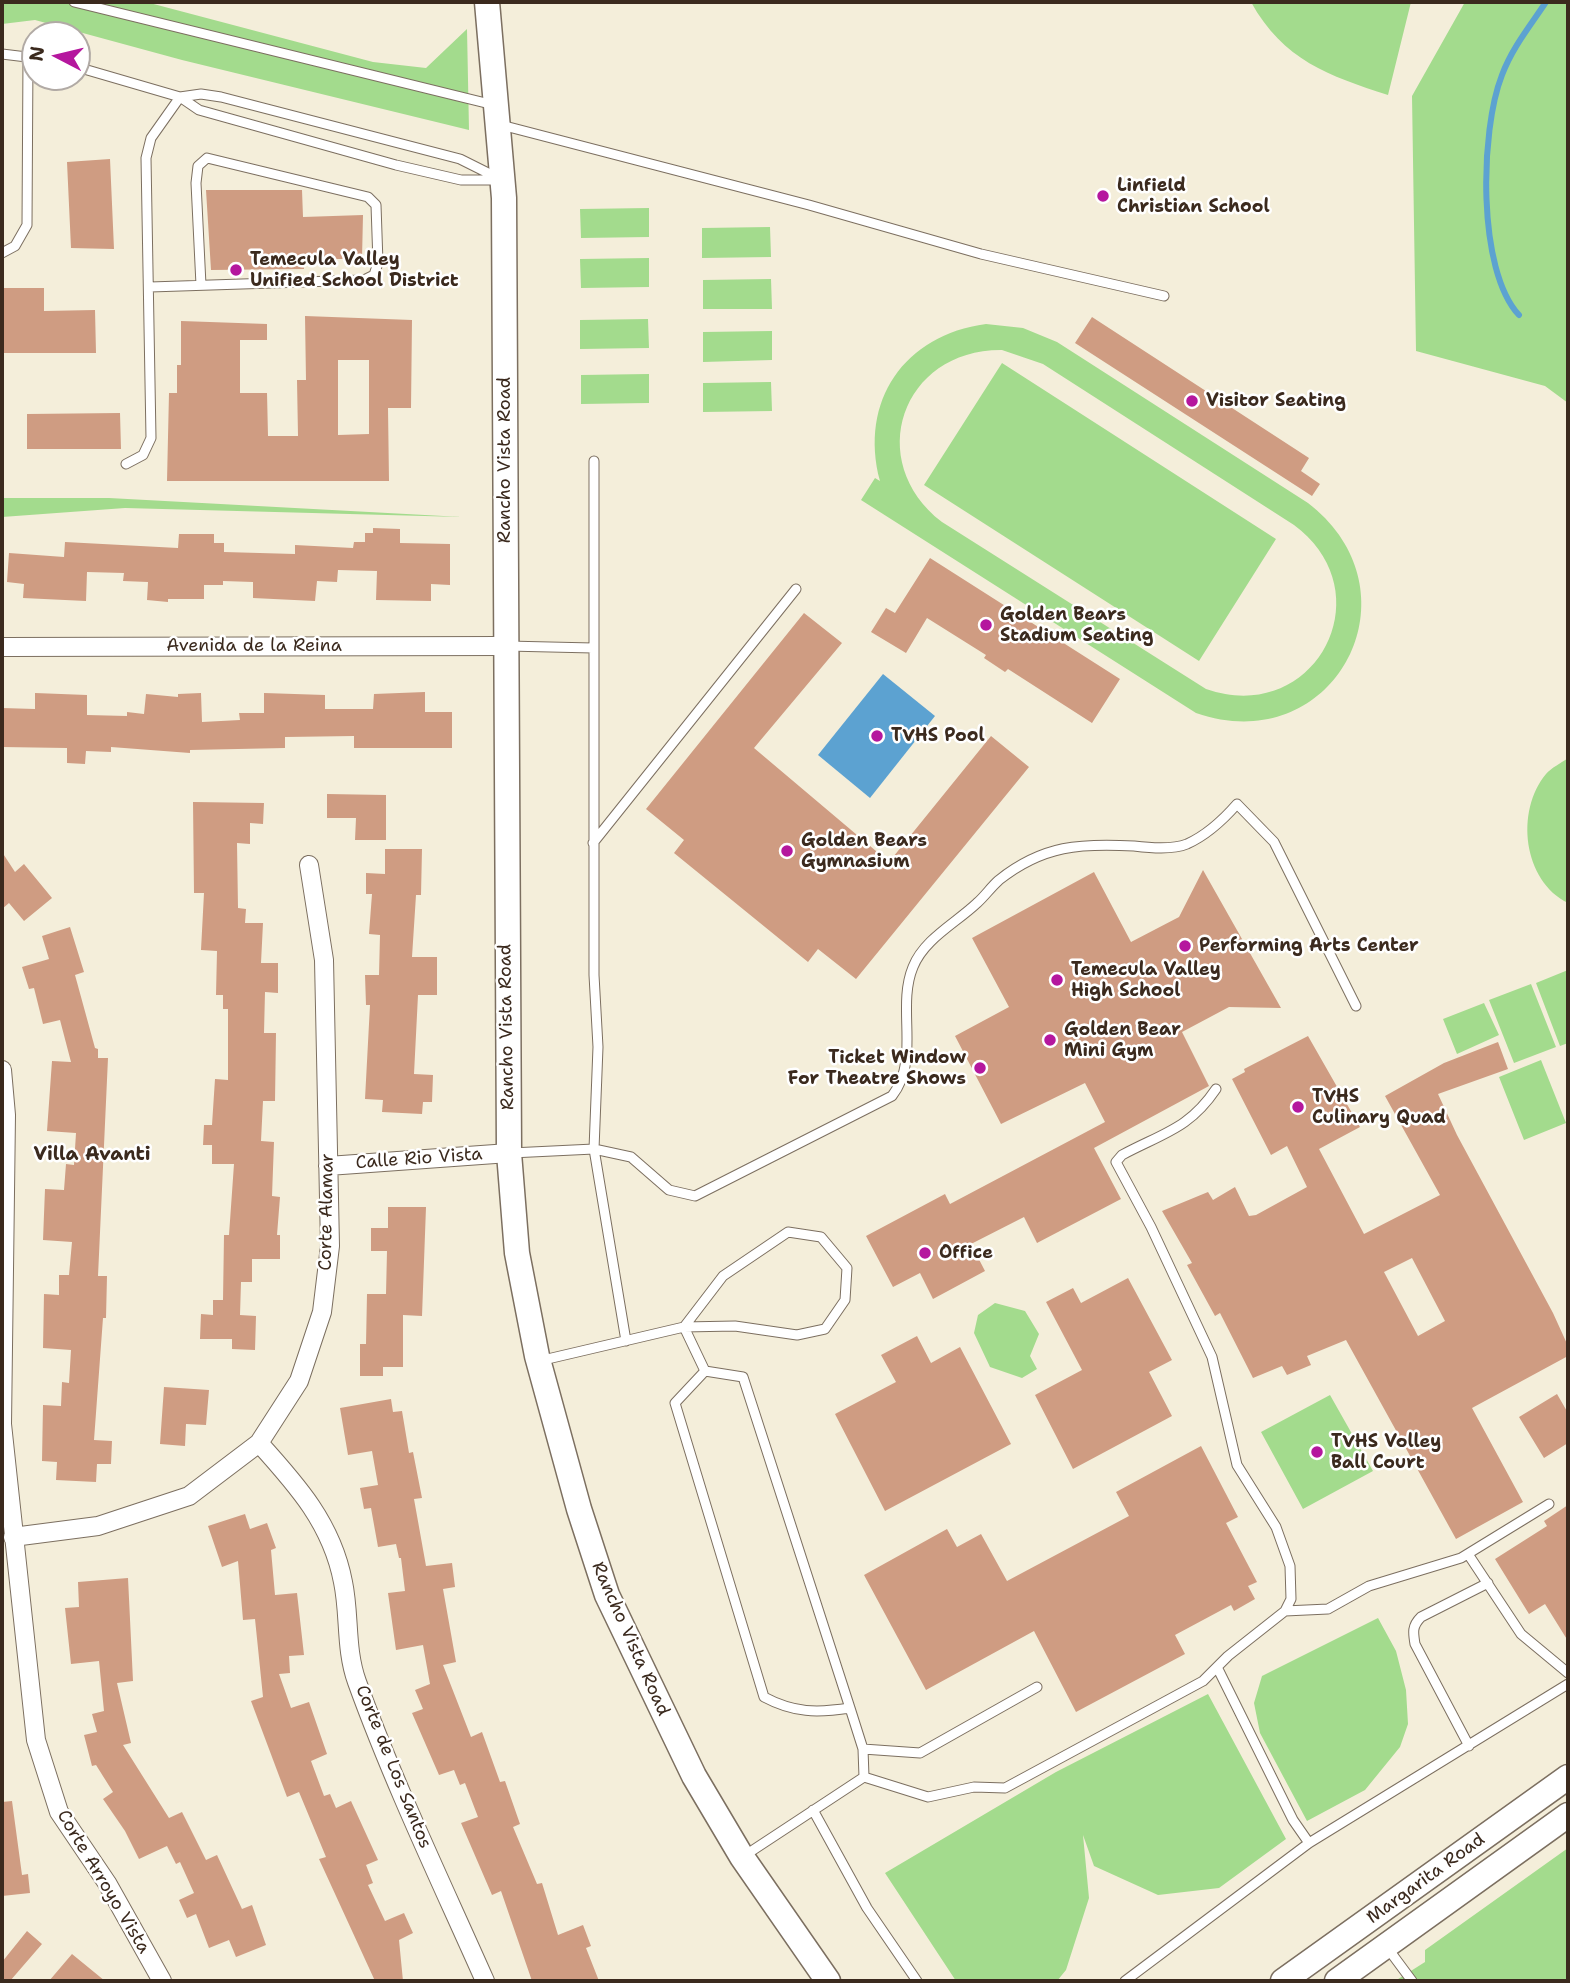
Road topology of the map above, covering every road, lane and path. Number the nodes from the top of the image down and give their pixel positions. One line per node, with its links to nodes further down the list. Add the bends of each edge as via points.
1 (74, 2): 8 (lane)
2 (487, 2): 8 (main road, Rancho Vista Road)
3 (2, 54): 4 (lane)
4 (21, 56)
5 (91, 71): 7 (lane)
6 (31, 91): 10 (lane, via 27,225 15,246)
7 (180, 97): 9 (lane, via 199,110 396,164 461,180); 9 (lane, via 201,93 221,97 460,159); 12 (lane, via 150,138 146,158)
8 (498, 115): 9 (main road, Rancho Vista Road); 13 (lane, via 981,254)
9 (502, 180): 17 (main road, Rancho Vista Road)
10 (2, 253)
11 (201, 285): 11 (lane, via 364,280 374,275 378,263 376,205 368,197 207,158 198,166 196,183); 12 (lane)
12 (150, 287): 15 (lane, via 151,438 143,455)
13 (1164, 296)
14 (594, 461): 19 (lane)
15 (126, 464)
16 (796, 589): 20 (lane)
17 (506, 646): 18 (street, Avenida de la Reina); 19 (lane); 26 (main road, Rancho Vista Road)
18 (2, 647)
19 (593, 648): 20 (lane)
20 (593, 844): 25 (lane, via 598,1047)
21 (309, 865): 27 (street, Corte Alamar, via 324,960)
22 (1356, 1006): 25 (lane, via 1274,842 1237,804 1224,819 1186,845 1062,847 997,882 921,954 909,981 905,1065 892,1096 695,1196 669,1190 631,1157)
23 (2, 1070): 34 (street, Corte Arroyo Vista, via 6,1115 2,1423)
24 (1216, 1089): 37 (lane, via 1185,1124 1116,1161 1212,1357 1237,1465 1276,1527 1290,1566 1292,1599)
25 (594, 1149): 26 (lane); 29 (lane)
26 (509, 1153): 27 (street, Calle Rio Vista); 30 (main road, Rancho Vista Road, via 517,1254)
27 (328, 1166): 32 (street, Corte Alamar, via 330,1246 322,1312 299,1381)
28 (684, 1327): 28 (lane, via 735,1326 797,1335 825,1329 845,1300 848,1268 821,1237 788,1232 723,1276); 29 (lane); 31 (lane)
29 (626, 1341): 30 (lane)
30 (538, 1361): 50 (main road, Rancho Vista Road, via 607,1595 650,1691)
31 (705, 1371): 42 (lane, via 743,1377); 42 (lane, via 675,1403 764,1697 786,1709 817,1713)
32 (259, 1443): 34 (street, Corte Alamar, via 189,1496 98,1526); 53 (street, Corte de Los Santos, via 305,1495 330,1535 344,1583 350,1663 384,1754)
33 (1549, 1504): 35 (lane)
34 (13, 1537): 52 (street, Corte Arroyo Vista, via 36,1740 59,1812 107,1883)
35 (1468, 1554): 36 (lane); 37 (lane, via 1369,1586 1328,1609)
36 (1488, 1583): 39 (lane, via 1521,1634); 43 (lane, via 1421,1617 1413,1631 1415,1644)
37 (1285, 1611): 38 (lane)
38 (1217, 1667): 45 (lane, via 1203,1681 1005,1788 974,1787 928,1797); 49 (lane, via 1293,1820)
39 (1568, 1673)
40 (1568, 1684): 43 (lane)
41 (1037, 1686): 44 (lane, via 920,1753)
42 (850, 1708): 44 (lane)
43 (1469, 1746): 49 (lane)
44 (863, 1749): 45 (lane)
45 (864, 1777): 47 (lane)
46 (1568, 1777): 57 (main road, Margarita Road)
47 (813, 1810): 50 (lane); 55 (lane, via 867,1908)
48 (1568, 1815): 51 (main road, Margarita Road)
49 (1309, 1843): 56 (lane)
50 (742, 1857): 54 (main road, Rancho Vista Road)
51 (1386, 1946): 58 (main road, Margarita Road); 59 (lane)
52 (162, 1981)
53 (485, 1981)
54 (828, 1981)
55 (917, 1981)
56 (1125, 1981)
57 (1283, 1981)
58 (1337, 1981)
59 (1412, 1981)

